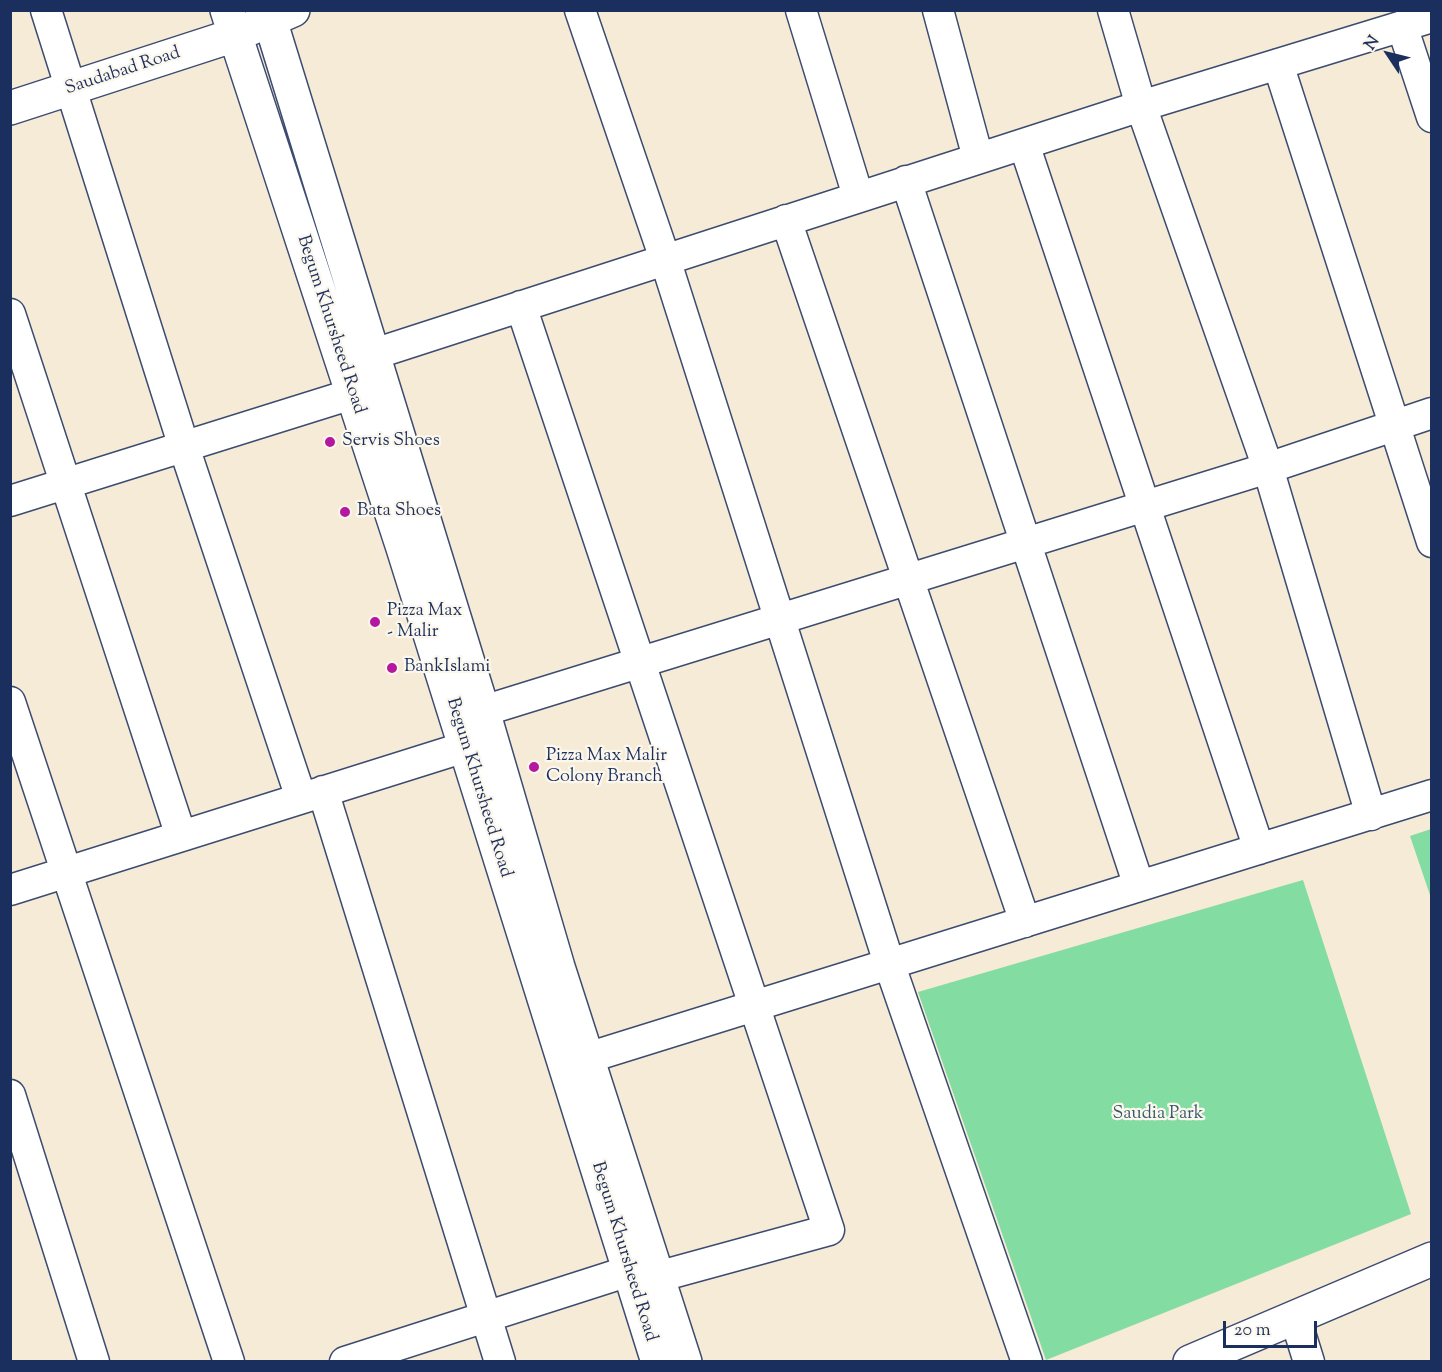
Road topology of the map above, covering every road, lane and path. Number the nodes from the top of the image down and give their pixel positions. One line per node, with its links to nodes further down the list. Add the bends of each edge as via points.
1 (46, 10): 11 (street)
2 (580, 10): 20 (street)
3 (801, 10): 18 (street)
4 (938, 10): 16 (street)
5 (1113, 10): 12 (street)
6 (277, 14): 8 (main road, Saudabad Road); 23 (main road, Begum Khursheed Road)
7 (1431, 17): 9 (street)
8 (231, 23): 11 (main road, Saudabad Road); 24 (main road, Begum Khursheed Road)
9 (1402, 26): 10 (street); 14 (street)
10 (1278, 64): 12 (street); 26 (street)
11 (71, 89): 13 (main road, Saudabad Road); 27 (street)
12 (1141, 106): 15 (street); 28 (street)
13 (10, 108)
14 (1431, 117)
15 (1024, 144): 16 (street); 31 (street)
16 (978, 158): 17 (street)
17 (906, 181): 18 (street); 32 (street)
18 (858, 196): 19 (street)
19 (786, 220): 20 (street); 34 (street)
20 (665, 259): 21 (street); 35 (street)
21 (521, 306): 23 (street); 36 (street)
22 (10, 314): 29 (street)
23 (371, 355): 38 (main road, Begum Khursheed Road)
24 (352, 394): 27 (street); 39 (main road, Begum Khursheed Road)
25 (1431, 413): 26 (street)
26 (1394, 426): 28 (street); 33 (street)
27 (184, 447): 29 (street); 40 (street)
28 (1268, 468): 31 (street); 42 (street)
29 (65, 484): 30 (street); 43 (street)
30 (10, 501)
31 (1145, 506): 32 (street); 44 (street)
32 (1025, 542): 34 (street); 46 (street)
33 (1431, 542)
34 (908, 578): 35 (street); 48 (street)
35 (777, 618): 36 (street); 49 (street)
36 (639, 662): 38 (street); 50 (street)
37 (10, 702): 45 (street)
38 (483, 711): 51 (main road, Begum Khursheed Road)
39 (465, 747): 40 (street); 54 (main road, Begum Khursheed Road)
40 (312, 795): 43 (street); 55 (street)
41 (1431, 795): 42 (street)
42 (1371, 815): 44 (street)
43 (181, 836): 45 (street)
44 (1259, 849): 46 (street)
45 (68, 872): 47 (street); 58 (street)
46 (1139, 886): 48 (street)
47 (10, 890)
48 (1025, 922): 49 (street)
49 (889, 963): 50 (street); 63 (street)
50 (754, 1005): 51 (street); 54 (street, via 829,1230)
51 (587, 1058): 54 (main road, Begum Khursheed Road)
52 (10, 1095): 57 (street)
53 (1431, 1259): 56 (main road)
54 (643, 1274): 55 (street); 61 (main road, Begum Khursheed Road); 62 (main road, Begum Khursheed Road)
55 (485, 1316): 59 (street); 60 (street)
56 (1294, 1317): 64 (main road); 65 (street)
57 (94, 1362)
58 (229, 1362)
59 (345, 1362)
60 (500, 1362)
61 (658, 1362)
62 (685, 1362)
63 (1027, 1362)
64 (1190, 1362)
65 (1309, 1362)

